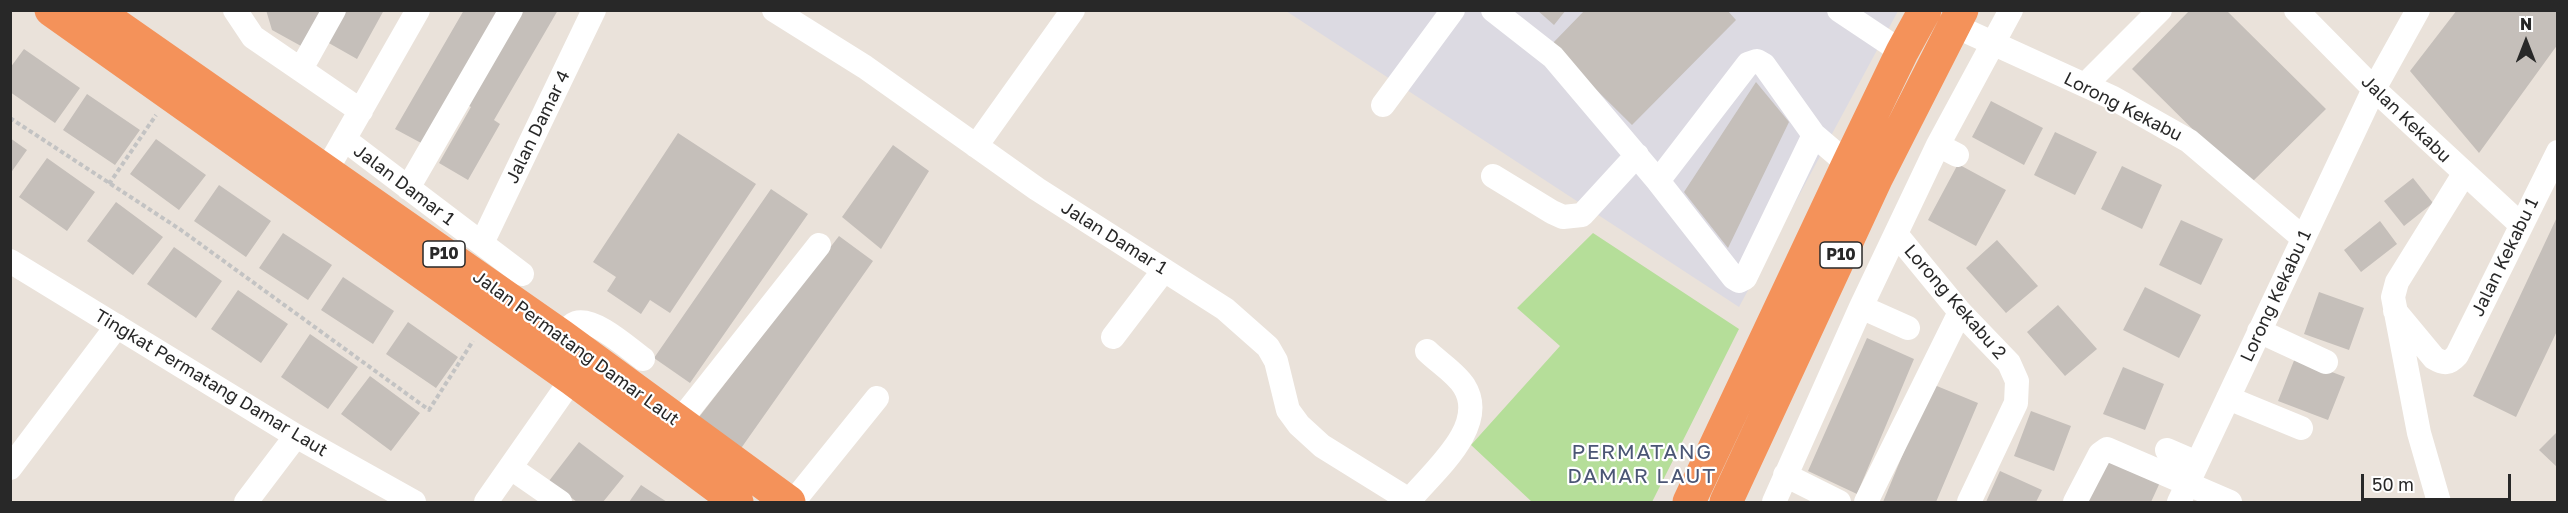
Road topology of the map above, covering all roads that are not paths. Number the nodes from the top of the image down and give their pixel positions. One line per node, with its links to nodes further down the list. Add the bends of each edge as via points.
1 (51, 10): 56 (highway, Jalan Permatang Damar Laut / P10)
2 (95, 10): 32 (highway, Jalan Permatang Damar Laut / P10)
3 (334, 10): 21 (street)
4 (418, 10): 25 (street)
5 (511, 10): 36 (street)
6 (594, 10): 40 (street, Jalan Damar 4)
7 (774, 10): 28 (street, Jalan Damar 1, via 865,67)
8 (1073, 10): 28 (street)
9 (1453, 10): 24 (street)
10 (1493, 10): 30 (street, via 1553,57)
11 (1839, 10): 20 (street)
12 (1925, 10): 20 (highway, P10)
13 (2011, 10): 19 (street)
14 (2160, 10): 22 (street)
15 (2296, 10): 23 (street, Jalan Kekabu)
16 (2418, 10): 23 (street, Lorong Kekabu 1)
17 (237, 11): 21 (street, via 253,37)
18 (1958, 18): 19 (street, Lorong Kekabu); 76 (highway, P10, via 1876,179)
19 (1993, 45): 22 (street, Lorong Kekabu); 38 (street, via 1947,150)
20 (1902, 52): 31 (highway, P10)
21 (301, 69): 25 (street)
22 (2085, 85): 39 (street, Lorong Kekabu, via 2189,141)
23 (2374, 88): 33 (street, Jalan Kekabu); 39 (street, Lorong Kekabu 1)
24 (1383, 105)
25 (361, 111): 27 (street)
26 (1814, 135): 31 (street); 35 (street, via 1758,61 1748,64); 35 (street, via 1745,278 1739,281)
27 (344, 139): 32 (street); 36 (street, Jalan Damar 1)
28 (976, 146): 43 (street, Jalan Damar 1)
29 (2558, 152): 37 (street, Jalan Kekabu 1)
30 (1637, 155): 34 (street, via 1582,215 1563,217); 35 (street)
31 (1848, 164): 75 (highway, P10)
32 (326, 171): 51 (highway, Jalan Permatang Damar Laut / P10)
33 (2464, 174): 37 (street, Jalan Kekabu); 46 (street, via 2397,282)
34 (1493, 176)
35 (1659, 181)
36 (408, 188): 40 (street, Jalan Damar 1)
37 (2520, 224): 46 (street, Jalan Kekabu 1, via 2451,362 2442,363 2434,358)
38 (1896, 234): 45 (street); 47 (street, Lorong Kekabu 2)
39 (2303, 237): 50 (street, Lorong Kekabu 1)
40 (482, 243): 44 (street, Jalan Damar 1)
41 (819, 245): 59 (street)
42 (10, 261): 48 (street, Tingkat Permatang Damar Laut)
43 (1164, 270): 52 (street); 67 (street, Jalan Damar 1, via 1225,309 1268,346 1276,361 1288,410 1299,425 1322,446)
44 (522, 273)
45 (1862, 307): 49 (street); 65 (street)
46 (2393, 308): 83 (street, via 2419,433)
47 (1960, 312): 79 (street); 80 (street, Lorong Kekabu 2, via 2009,363 2017,381 2016,403)
48 (117, 326): 61 (street, Tingkat Permatang Damar Laut); 63 (street)
49 (1908, 328)
50 (2259, 331): 55 (street); 58 (street, Lorong Kekabu 1)
51 (562, 336): 54 (street, via 572,325 589,322); 59 (highway, Jalan Permatang Damar Laut / P10)
52 (1113, 337)
53 (1427, 351): 67 (street, via 1464,386 1472,412 1468,426)
54 (643, 359)
55 (2326, 362)
56 (572, 379): 64 (street); 72 (highway, Jalan Permatang Damar Laut / P10)
57 (877, 398): 74 (street)
58 (2228, 398): 60 (street); 66 (street, Lorong Kekabu 1)
59 (679, 422): 73 (highway, Jalan Permatang Damar Laut / P10)
60 (2301, 428)
61 (296, 436): 68 (street); 69 (street, Tingkat Permatang Damar Laut)
62 (2167, 450): 66 (street)
63 (10, 468)
64 (511, 468): 70 (street); 71 (street)
65 (1785, 475): 77 (street); 78 (street)
66 (2188, 483): 81 (street, via 2107,448 2100,453); 82 (street)
67 (1409, 501)
68 (246, 502)
69 (414, 502)
70 (486, 502)
71 (560, 502)
72 (737, 502)
73 (789, 502)
74 (794, 502)
75 (1689, 502)
76 (1726, 502)
77 (1774, 502)
78 (1839, 502)
79 (1866, 502)
80 (1969, 502)
81 (2075, 502)
82 (2230, 502)
83 (2439, 502)

